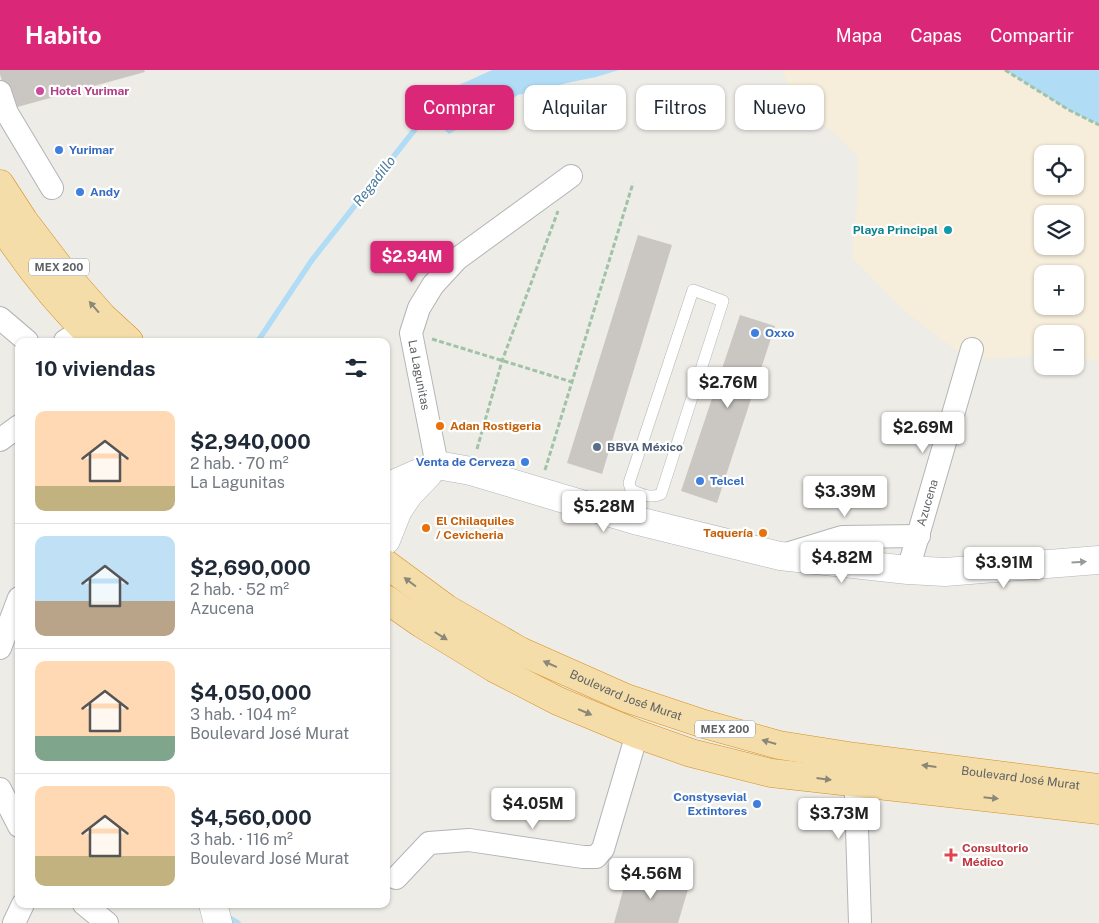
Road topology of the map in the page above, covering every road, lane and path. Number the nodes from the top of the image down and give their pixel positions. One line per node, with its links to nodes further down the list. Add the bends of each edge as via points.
1 (1005, 70): 3 (path)
2 (0, 92): 7 (street, via 7,112)
3 (1099, 125)
4 (571, 176): 10 (street, La Lagunitas, via 457,259 419,308); 15 (path)
5 (633, 183): 16 (path)
6 (0, 184): 13 (highway, MEX 200, one-way to 6, via 102,317 59,267)
7 (52, 188)
8 (0, 223): 11 (highway, MEX 200)
9 (0, 318): 12 (street)
10 (411, 333): 15 (path); 19 (street, La Lagunitas)
11 (82, 337)
12 (24, 338)
13 (126, 338)
14 (972, 349): 25 (street, Azucena)
15 (502, 361): 16 (path); 20 (path)
16 (572, 382): 22 (path)
17 (15, 429): 18 (street)
18 (0, 440)
19 (437, 465): 20 (street); 21 (street); 24 (street, via 409,494)
20 (470, 471): 22 (street)
21 (390, 488)
22 (538, 492): 23 (street)
23 (641, 508): 23 (lane, via 630,484 693,290 723,301 661,494); 26 (street)
24 (390, 530)
25 (919, 536): 26 (street, via 842,537); 29 (street, Azucena)
26 (780, 556): 29 (street)
27 (1099, 560): 29 (street, one-way to 27, via 945,572)
28 (390, 567): 34 (highway, Boulevard José Murat / MEX 200, one-way to 28, via 626,698 520,651 446,609)
29 (908, 570)
30 (390, 602): 33 (highway, Boulevard José Murat / MEX 200, one-way to 33, via 494,668 558,701)
31 (15, 609): 32 (street)
32 (0, 648)
33 (637, 734): 34 (highway, Boulevard José Murat / MEX 200, one-way to 34, via 771,773); 39 (street, via 603,849 596,857 469,840 429,843)
34 (855, 770): 35 (highway, Boulevard José Murat / MEX 200, one-way to 34); 37 (highway, Boulevard José Murat / MEX 200, one-way to 37); 46 (street)
35 (1099, 788)
36 (0, 789): 38 (street)
37 (1099, 810)
38 (15, 818)
39 (396, 878)
40 (21, 908): 43 (street)
41 (89, 908): 44 (street)
42 (215, 908): 45 (street)
43 (14, 923)
44 (107, 923)
45 (218, 923)
46 (860, 923)

